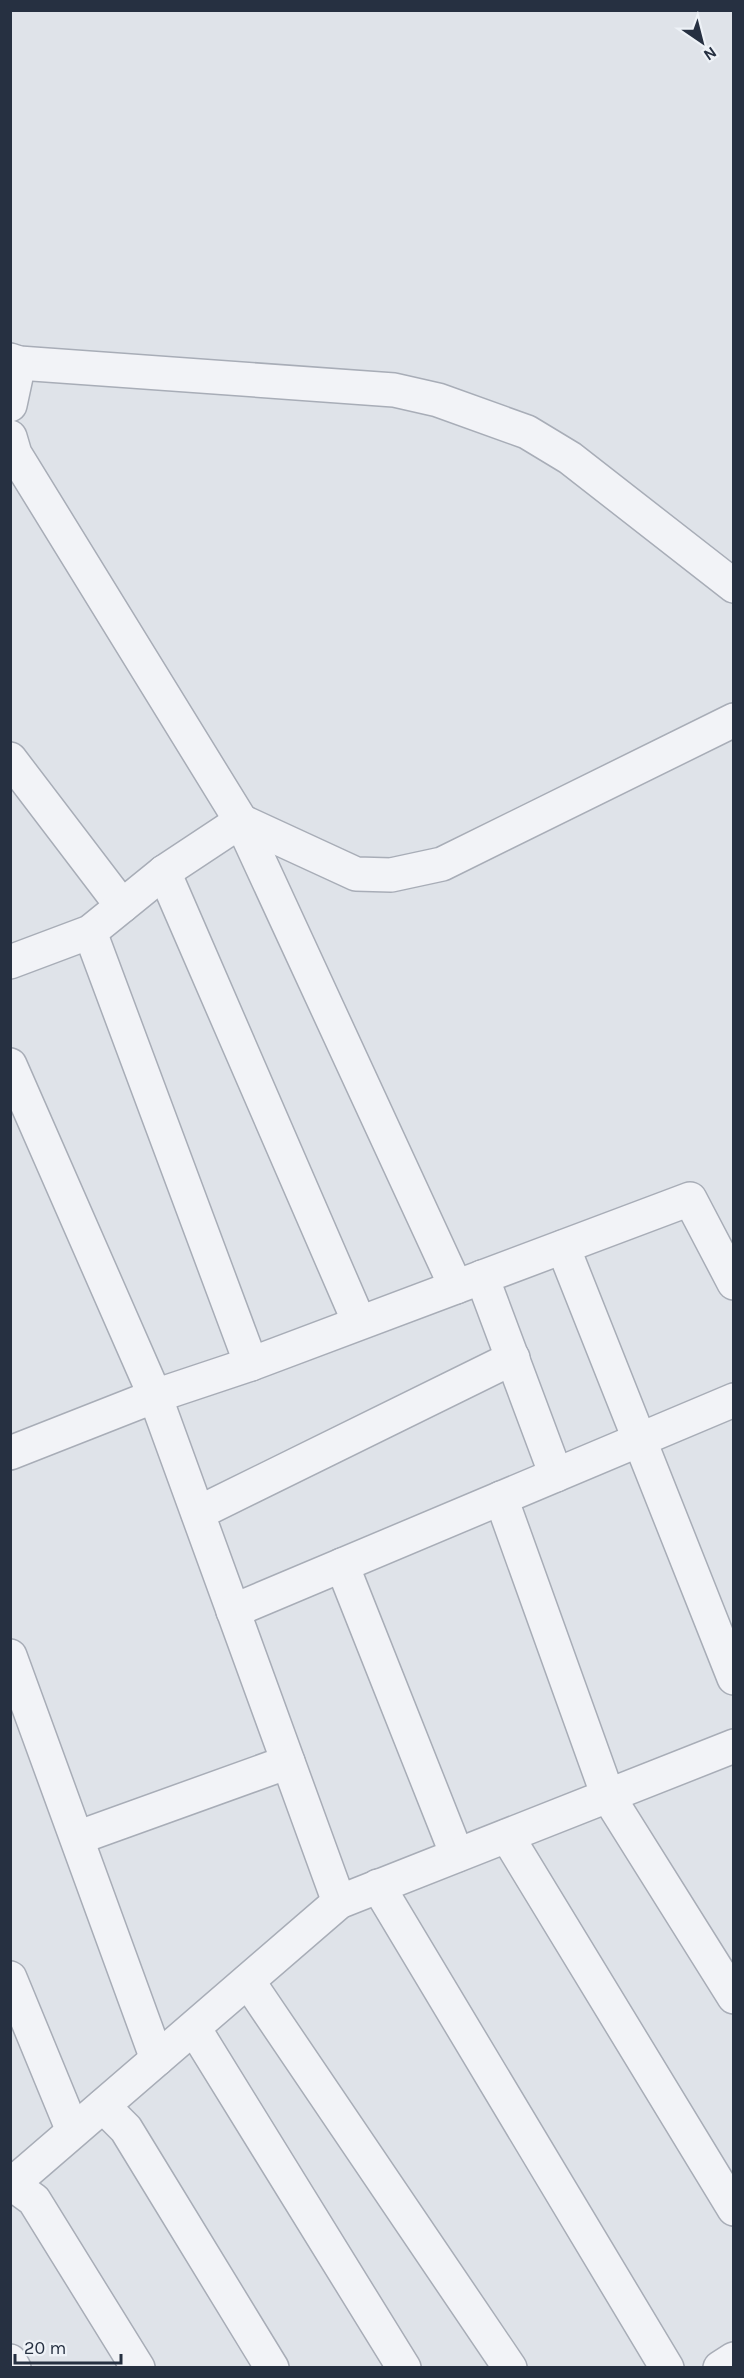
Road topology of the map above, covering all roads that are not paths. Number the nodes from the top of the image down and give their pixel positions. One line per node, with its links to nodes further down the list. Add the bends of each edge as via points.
1 (15, 362): 2 (street); 4 (street, via 394,390 438,400 526,432 570,458)
2 (10, 405)
3 (10, 437): 7 (street, via 15,454)
4 (734, 586)
5 (734, 720): 7 (street, via 442,864 391,875 356,874)
6 (10, 759): 9 (street)
7 (241, 821): 8 (street); 14 (street)
8 (164, 872): 9 (street); 16 (street)
9 (122, 906): 10 (street)
10 (90, 932): 11 (street); 18 (street)
11 (10, 962)
12 (10, 1065): 19 (street)
13 (563, 1247): 14 (street); 15 (street, via 690,1199); 21 (street)
14 (469, 1282): 16 (street); 17 (street)
15 (734, 1283)
16 (359, 1322): 18 (street)
17 (513, 1358): 23 (street); 25 (street)
18 (251, 1364): 19 (street)
19 (155, 1396): 22 (street); 25 (street)
20 (734, 1400): 21 (street)
21 (639, 1440): 23 (street); 29 (street)
22 (10, 1453)
23 (556, 1475): 24 (street)
24 (501, 1498): 26 (street); 32 (street)
25 (198, 1513): 27 (street)
26 (342, 1565): 27 (street); 35 (street)
27 (233, 1611): 31 (street)
28 (10, 1656): 34 (street)
29 (734, 1678)
30 (729, 1757): 32 (street)
31 (288, 1762): 34 (street); 37 (street)
32 (608, 1796): 33 (street); 40 (street)
33 (507, 1836): 35 (street); 46 (street)
34 (77, 1838): 42 (street)
35 (458, 1855): 36 (street)
36 (378, 1886): 37 (street); 54 (street)
37 (339, 1902): 38 (street)
38 (248, 1980): 41 (street); 53 (street)
39 (13, 1991): 44 (street)
40 (734, 1998)
41 (194, 2028): 42 (street); 52 (street)
42 (158, 2059): 43 (street)
43 (103, 2106): 44 (street); 51 (street, via 126,2129)
44 (73, 2131): 45 (street)
45 (11, 2185): 50 (street, via 34,2200)
46 (734, 2209)
47 (734, 2359): 55 (street)
48 (10, 2361): 49 (street)
49 (14, 2367)
50 (138, 2367)
51 (272, 2367)
52 (404, 2367)
53 (510, 2367)
54 (667, 2367)
55 (720, 2367)

